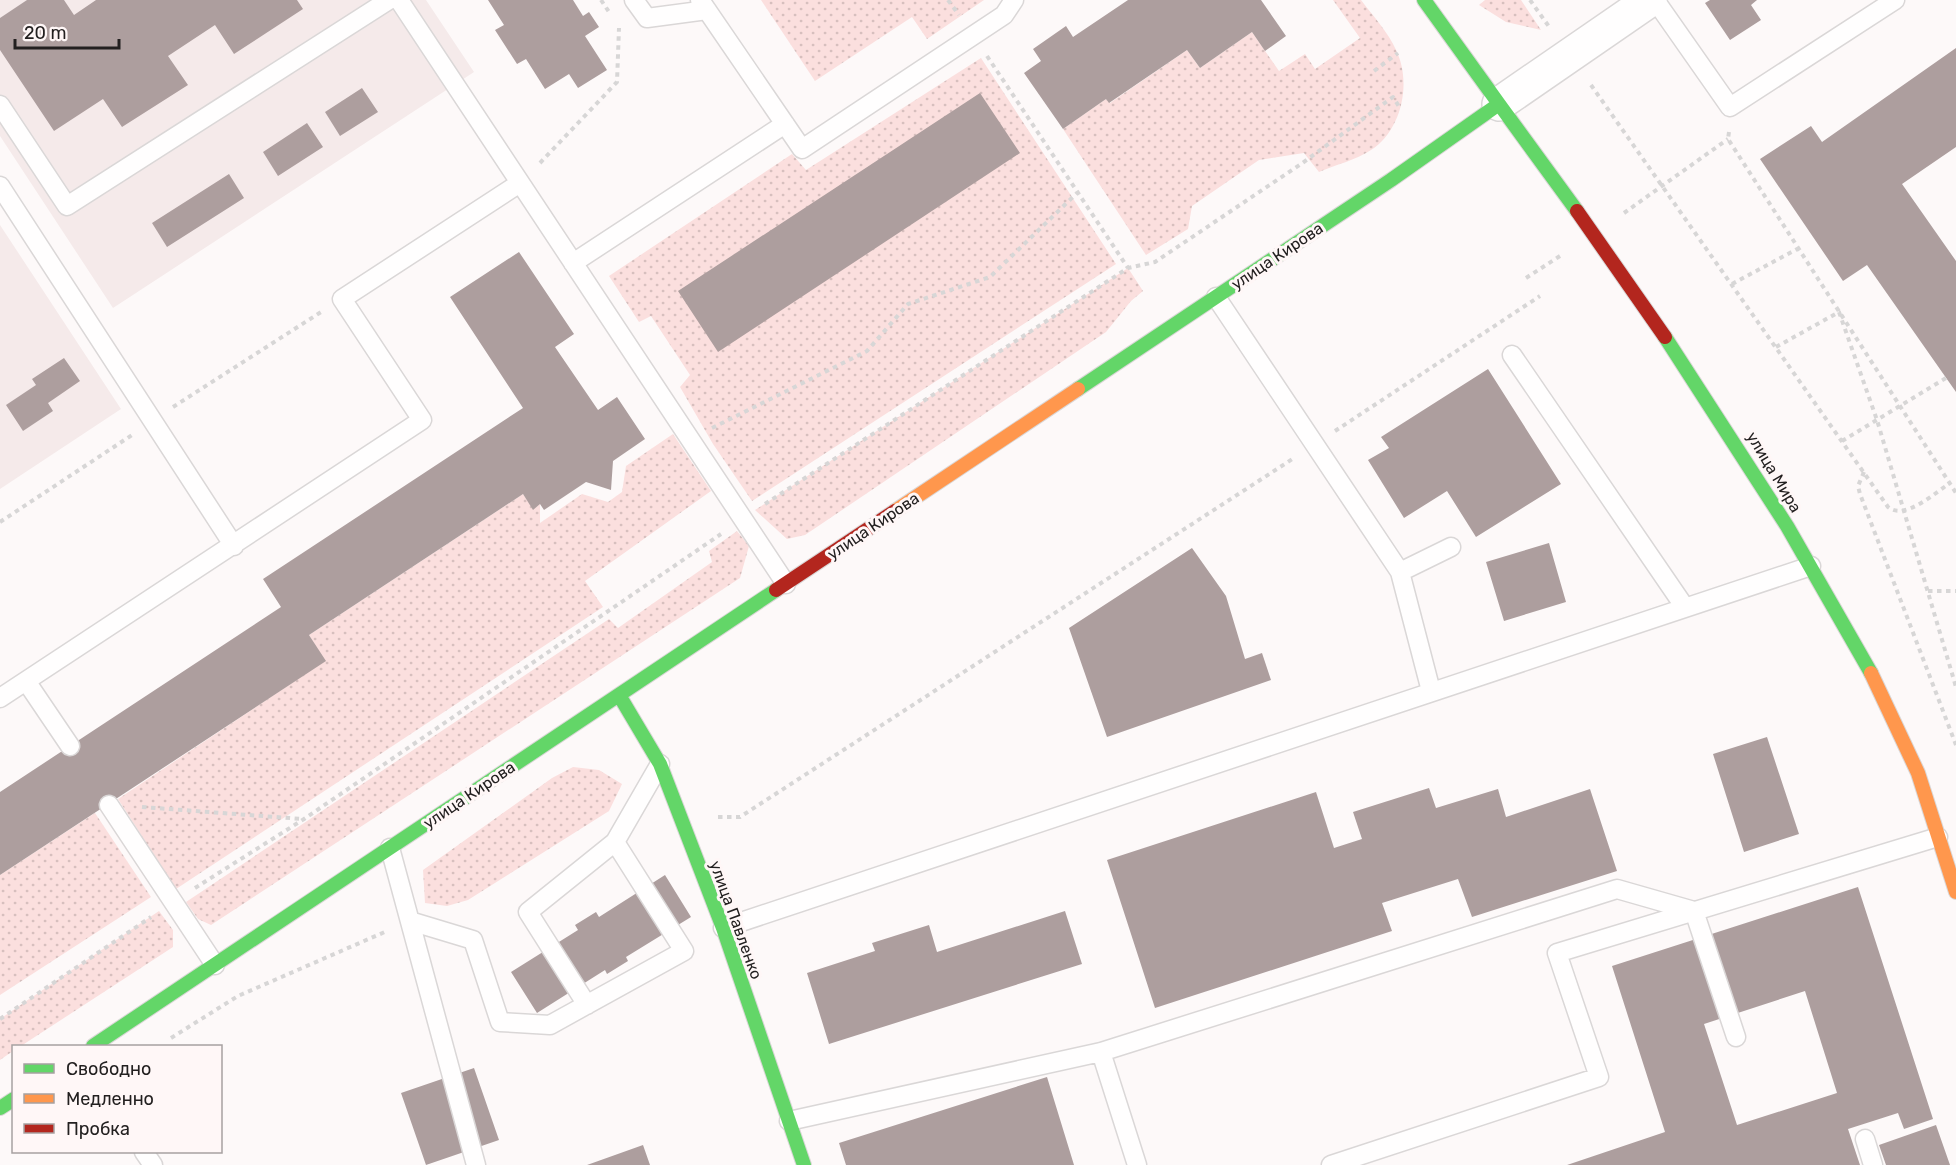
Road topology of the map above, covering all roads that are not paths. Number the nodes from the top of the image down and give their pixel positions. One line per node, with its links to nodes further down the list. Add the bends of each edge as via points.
1 (389, 0): 11 (lane, via 67,206)
2 (399, 0): 13 (lane)
3 (634, 0): 9 (lane, via 647,18)
4 (1014, 0): 12 (lane, via 1004,15 802,148)
5 (1424, 0): 10 (main road, улица Мира)
6 (1650, 0): 10 (street, улица Кирова)
7 (1655, 0): 8 (lane, via 1730,107)
8 (1895, 0)
9 (703, 5): 12 (lane)
10 (1499, 104): 16 (main road, улица Кирова); 20 (main road, улица Мира, via 1686,366)
11 (0, 105)
12 (785, 124): 15 (lane)
13 (520, 183): 15 (lane); 18 (lane, via 342,298 422,420)
14 (0, 186): 18 (lane)
15 (573, 263): 22 (lane)
16 (1216, 297): 21 (lane); 22 (main road, улица Кирова)
17 (1512, 355): 23 (lane)
18 (234, 546): 24 (lane)
19 (1451, 547): 21 (lane)
20 (1811, 566): 23 (lane); 31 (main road, улица Мира, via 1912,756)
21 (1400, 572): 25 (lane)
22 (786, 584): 26 (main road, улица Кирова)
23 (1684, 606): 25 (lane)
24 (26, 681): 27 (lane); 28 (lane)
25 (1431, 691): 38 (lane)
26 (619, 695): 29 (main road, улица Павленко); 33 (main road, улица Кирова)
27 (0, 698)
28 (70, 746)
29 (660, 764): 32 (lane); 38 (main road, улица Павленко)
30 (109, 805): 39 (lane)
31 (1938, 837): 34 (main road, улица Мира); 36 (lane)
32 (615, 842): 40 (lane, via 528,912); 40 (lane, via 684,951)
33 (390, 848): 37 (lane); 39 (main road, улица Кирова)
34 (1953, 873): 35 (main road, улица Мира)
35 (1956, 892)
36 (1694, 911): 41 (lane); 43 (lane, via 1617,889); 49 (lane, via 1557,953 1599,1077)
37 (410, 921): 40 (lane, via 473,940 500,1022 550,1025); 46 (lane)
38 (723, 927): 44 (main road, улица Павленко)
39 (215, 965): 42 (main road, улица Кирова)
40 (587, 1005)
41 (1736, 1037)
42 (96, 1045)
43 (1101, 1053): 44 (lane); 48 (lane)
44 (789, 1120): 47 (main road, улица Павленко)
45 (1864, 1140): 50 (lane)
46 (476, 1165)
47 (804, 1165)
48 (1137, 1165)
49 (1330, 1165)
50 (1873, 1165)

